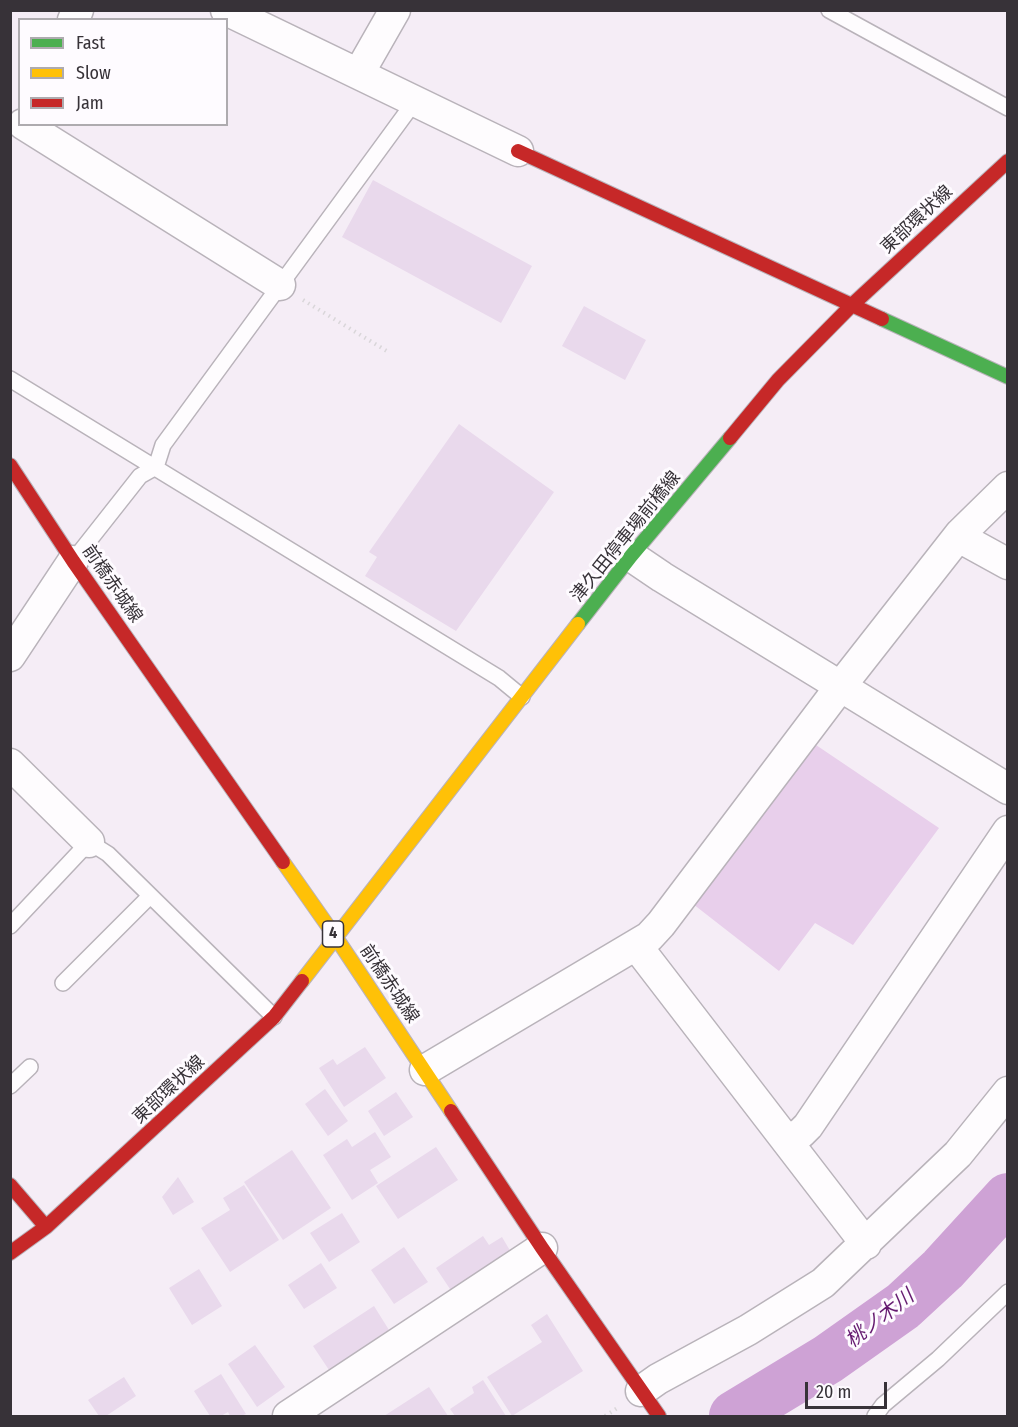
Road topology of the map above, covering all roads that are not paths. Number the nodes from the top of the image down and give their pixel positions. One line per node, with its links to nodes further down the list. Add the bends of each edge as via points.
1 (226, 10): 4 (street)
2 (395, 10): 4 (street)
3 (829, 10): 6 (lane)
4 (359, 74): 5 (street)
5 (415, 101): 8 (street); 10 (lane)
6 (1008, 108)
7 (28, 126): 10 (street)
8 (518, 151): 11 (main road)
9 (1008, 161): 11 (main road, 東部環状線)
10 (280, 285): 15 (lane, via 163,445)
11 (852, 306): 12 (main road); 18 (main road, 津久田停車場前橋線, via 778,380)
12 (1008, 377)
13 (10, 379): 15 (lane)
14 (10, 465): 19 (main road, 前橋赤城線 / 4)
15 (156, 467): 19 (lane, via 140,476); 23 (lane, via 499,678)
16 (1008, 487): 17 (street)
17 (960, 534): 20 (street); 22 (street)
18 (632, 556): 22 (street); 23 (main road, 津久田停車場前橋線)
19 (73, 561): 21 (street); 30 (main road, 前橋赤城線 / 4)
20 (1008, 564)
21 (10, 656)
22 (840, 687): 25 (street); 31 (street, via 661,924)
23 (522, 697): 30 (main road, 津久田停車場前橋線)
24 (10, 764): 27 (street)
25 (1008, 789)
26 (1008, 831): 38 (street, via 808,1126)
27 (89, 843): 28 (lane, via 108,854); 29 (lane)
28 (149, 897): 32 (lane); 33 (lane)
29 (10, 926)
30 (336, 939): 33 (main road, 東部環状線); 35 (main road, 前橋赤城線 / 4)
31 (636, 945): 35 (street); 38 (street)
32 (63, 983)
33 (274, 1017): 40 (main road, 東部環状線)
34 (30, 1067): 36 (lane)
35 (426, 1070): 42 (main road, 前橋赤城線 / 4)
36 (10, 1086)
37 (1008, 1092): 41 (street, via 958,1154)
38 (787, 1141): 41 (street)
39 (10, 1185): 40 (main road)
40 (46, 1227): 43 (main road, 東部環状線)
41 (866, 1244): 45 (street, via 823,1283 748,1330 661,1377)
42 (542, 1248): 45 (main road, 前橋赤城線 / 4); 46 (street)
43 (10, 1253)
44 (1008, 1292): 47 (lane)
45 (651, 1405)
46 (288, 1416)
47 (875, 1416)

